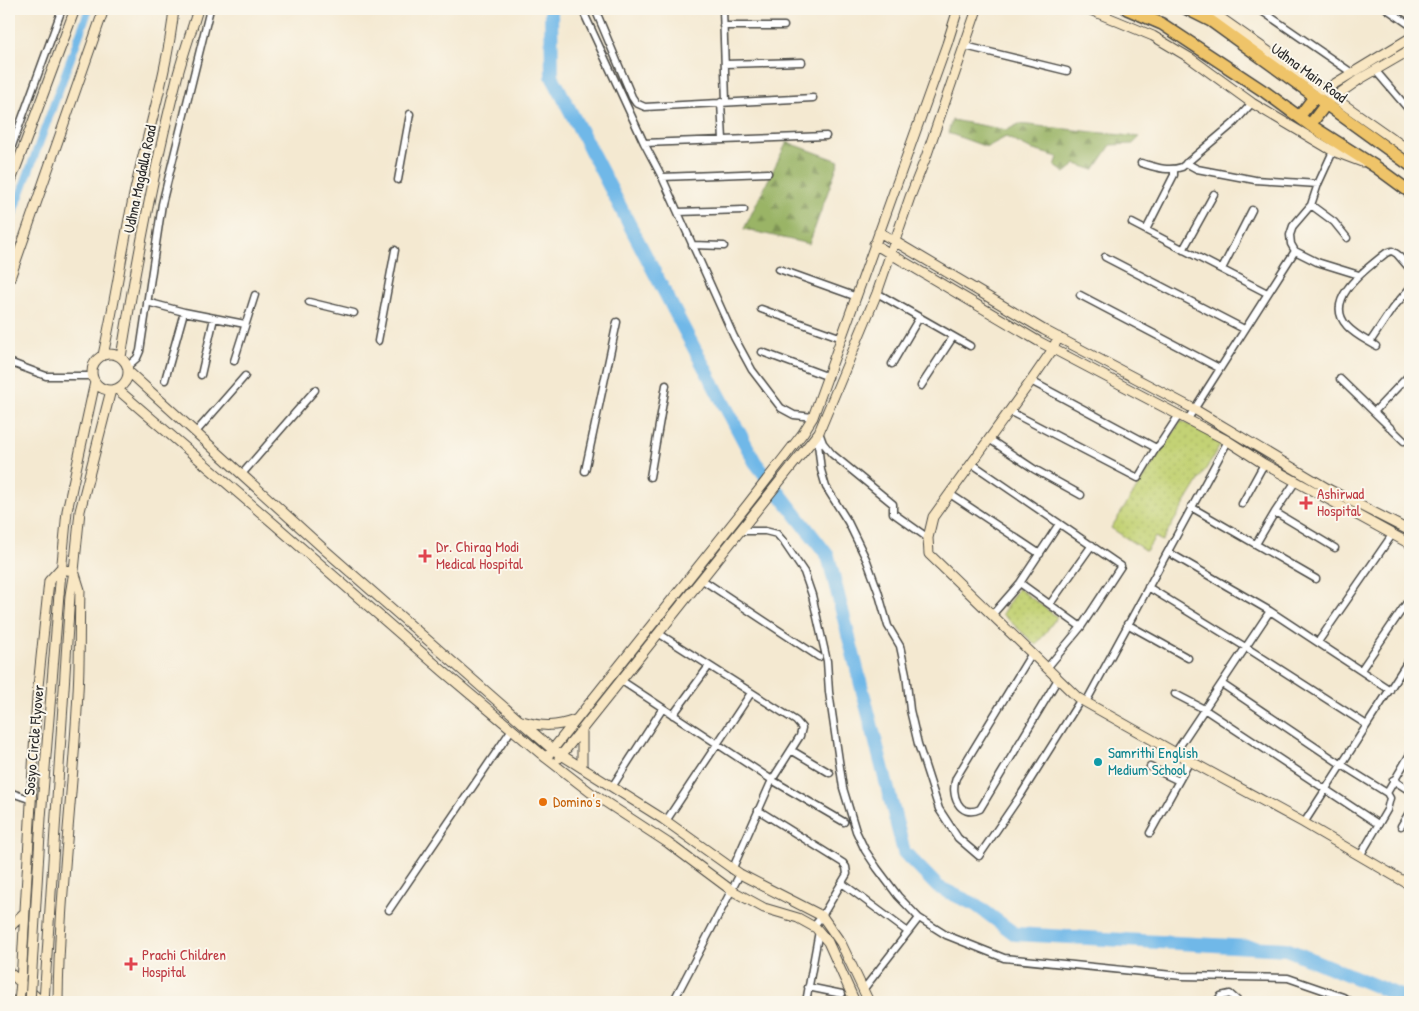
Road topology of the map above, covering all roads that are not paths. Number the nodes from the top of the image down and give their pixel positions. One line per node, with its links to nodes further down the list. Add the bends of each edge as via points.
1 (62, 9): 39 (street)
2 (75, 9): 54 (street)
3 (104, 9): 78 (street)
4 (174, 9): 102 (street, via 167,60 131,209)
5 (198, 9): 103 (street, Udhna Magdalla Road, via 176,79 148,202)
6 (210, 9): 85 (street, via 162,204)
7 (582, 9): 42 (street)
8 (595, 9): 32 (street, via 632,97 640,106)
9 (723, 9): 19 (street)
10 (958, 9): 63 (street)
11 (977, 9): 22 (street)
12 (1088, 9): 33 (street, via 1153,36 1190,58)
13 (1127, 9): 36 (highway, via 1162,24)
14 (1187, 9): 29 (highway, Udhna Main Road, via 1211,21)
15 (1208, 9): 29 (street)
16 (1259, 9): 28 (street)
17 (1387, 9): 18 (street)
18 (1410, 24)
19 (723, 26): 20 (street); 25 (street)
20 (784, 26)
21 (1410, 38): 28 (street)
22 (965, 46): 27 (street); 65 (street)
23 (1410, 50): 26 (street)
24 (802, 62): 25 (street)
25 (725, 64): 32 (street)
26 (1375, 70): 31 (street); 34 (street)
27 (1067, 71)
28 (1352, 73): 29 (street)
29 (1319, 93): 31 (highway, Udhna Main Road); 36 (highway)
30 (812, 98): 32 (street)
31 (1330, 100): 37 (highway); 44 (street); 48 (highway, Udhna Main Road)
32 (724, 102): 41 (street)
33 (1252, 103): 43 (street); 47 (street, via 1234,123)
34 (1410, 111)
35 (410, 114): 52 (street)
36 (1299, 117): 37 (highway)
37 (1310, 125): 43 (highway)
38 (9, 130): 39 (street)
39 (16, 134): 45 (street)
40 (826, 136): 41 (street)
41 (722, 140): 42 (street)
42 (644, 143): 51 (street)
43 (1335, 147): 53 (street); 55 (highway, via 1376,167)
44 (1410, 151)
45 (9, 154)
46 (1141, 163): 49 (street)
47 (1186, 163): 49 (street); 53 (street, via 1197,169 1256,180)
48 (1410, 165)
49 (1174, 170): 62 (street)
50 (768, 174): 51 (street)
51 (662, 177): 60 (street)
52 (398, 180)
53 (1318, 184): 57 (street)
54 (9, 186)
55 (1410, 192)
56 (1214, 194): 70 (street)
57 (1311, 205): 64 (street, via 1334,222); 71 (street, via 1293,226 1290,244)
58 (744, 210): 60 (street)
59 (1252, 210): 76 (street)
60 (678, 212): 67 (street)
61 (1132, 223): 62 (street)
62 (1146, 230): 70 (street)
63 (879, 232): 65 (street); 66 (street)
64 (1347, 238)
65 (896, 241): 72 (street); 96 (street)
66 (874, 244): 72 (street); 84 (street)
67 (692, 245): 68 (street); 125 (street, via 752,370 781,408 794,415)
68 (724, 246)
69 (395, 250): 98 (street)
70 (1184, 250): 76 (street)
71 (1294, 251): 77 (street); 81 (street)
72 (892, 254): 80 (street); 100 (street)
73 (1105, 257): 94 (street)
74 (779, 269): 84 (street)
75 (1410, 269): 77 (street, via 1392,251 1386,252)
76 (1222, 270): 81 (street)
77 (1359, 275): 79 (street, via 1349,284 1340,302 1341,316 1355,334 1373,344 1392,309)
78 (9, 281)
79 (1410, 288)
80 (877, 293): 91 (street); 128 (street)
81 (1267, 293): 94 (street)
82 (255, 295): 93 (street)
83 (1080, 295): 107 (street)
84 (857, 297): 97 (street)
85 (147, 302): 88 (street); 108 (street, via 140,351)
86 (309, 302): 89 (street)
87 (761, 309): 97 (street)
88 (184, 312): 90 (street); 115 (street)
89 (354, 313)
90 (214, 318): 93 (street); 110 (street)
91 (919, 318): 95 (street); 106 (street)
92 (617, 322): 135 (street)
93 (245, 324): 104 (street)
94 (1244, 328): 107 (street)
95 (953, 337): 99 (street); 118 (street)
96 (1058, 337): 100 (street); 121 (street)
97 (842, 338): 112 (street)
98 (378, 341)
99 (970, 346)
100 (1053, 349): 116 (street); 124 (street)
101 (762, 352): 112 (street)
102 (103, 355): 103 (street); 113 (street, via 94,364)
103 (121, 357): 108 (street)
104 (234, 361)
105 (9, 362): 113 (street, via 46,376)
106 (892, 364)
107 (1219, 368): 121 (street)
108 (128, 369): 119 (street, via 125,382); 127 (street)
109 (1410, 374): 123 (street)
110 (201, 375)
111 (245, 376): 127 (street)
112 (829, 377): 125 (street)
113 (94, 379): 119 (street, via 105,389); 155 (street, Sosyo Circle Flyover, via 67,511)
114 (1340, 379): 123 (street)
115 (165, 380)
116 (1031, 381): 122 (street); 132 (street)
117 (666, 386): 137 (street)
118 (922, 386)
119 (114, 390): 156 (street, via 80,511); 190 (street)
120 (315, 390): 136 (street)
121 (1194, 409): 126 (street); 146 (street, via 1330,490)
122 (1009, 411): 129 (street); 132 (street, via 1138,478)
123 (1374, 412): 131 (street)
124 (1179, 414): 126 (street); 132 (street)
125 (813, 417): 188 (street)
126 (1188, 419): 130 (street)
127 (196, 432): 136 (street)
128 (816, 436): 145 (street); 148 (street, via 832,454 893,504 893,513); 183 (street, via 826,487 868,561 888,626 900,646 918,744 939,809 958,838 973,852 979,856)
129 (989, 439): 133 (street); 140 (street)
130 (1228, 441): 134 (street); 142 (street)
131 (1404, 441)
132 (1156, 448)
133 (972, 463): 139 (street); 144 (street)
134 (1264, 464): 138 (street); 141 (street)
135 (585, 471)
136 (242, 474): 187 (street)
137 (650, 477)
138 (1296, 482): 143 (street); 147 (street)
139 (950, 494): 148 (street, via 933,517); 154 (street)
140 (1081, 495)
141 (1242, 504)
142 (1192, 507): 149 (street); 153 (street)
143 (1275, 512): 149 (street); 152 (street)
144 (1059, 524): 151 (street); 154 (street)
145 (740, 531): 158 (street); 230 (street, via 777,534 804,572 827,661 843,788 856,831 877,868)
146 (1410, 531)
147 (1392, 535): 150 (street); 168 (street)
148 (928, 538): 164 (street, via 929,554)
149 (1256, 544): 157 (street)
150 (1410, 544)
151 (1092, 545): 162 (street); 166 (street, via 1121,566)
152 (1335, 548)
153 (1168, 552): 160 (street); 163 (street)
154 (1040, 554): 159 (street)
155 (60, 570): 156 (street); 213 (street, via 49,581 37,696); 242 (street, Sosyo Circle Flyover, bridge)
156 (74, 571): 243 (street, Sosyo Circle Flyover); 244 (street, via 80,590 78,692 63,881)
157 (1316, 579)
158 (702, 580): 167 (street); 171 (street)
159 (1020, 583): 162 (street); 164 (street)
160 (1148, 587): 165 (street); 169 (street)
161 (1410, 598): 176 (street)
162 (1050, 604): 166 (street)
163 (1270, 610): 168 (street); 169 (street)
164 (992, 614): 170 (street)
165 (1127, 624): 172 (street); 183 (street)
166 (1081, 627): 175 (street)
167 (658, 633): 174 (street); 178 (street)
168 (1318, 642): 176 (street)
169 (1247, 648): 179 (street); 189 (street)
170 (1032, 653): 175 (street); 177 (street, via 956,778 954,796 964,809 970,812 980,809)
171 (819, 657)
172 (1188, 658)
173 (1410, 658): 180 (street)
174 (709, 666): 181 (street); 186 (street)
175 (1047, 668): 177 (street)
176 (1361, 670): 180 (street)
177 (1058, 678): 183 (street)
178 (622, 681): 184 (street); 191 (street)
179 (1222, 684): 185 (street); 201 (street)
180 (1390, 690): 189 (street)
181 (751, 693): 192 (street); 194 (street, via 800,724 802,732)
182 (1175, 694): 185 (street)
183 (1083, 701): 195 (street)
184 (663, 708): 186 (street); 208 (street)
185 (1204, 710): 195 (street); 209 (street)
186 (673, 715): 192 (street)
187 (520, 720): 188 (street, via 546,726); 193 (street)
188 (576, 720): 193 (street)
189 (1367, 725): 201 (street)
190 (512, 730): 198 (street); 227 (street)
191 (582, 730): 197 (street); 203 (street)
192 (717, 744): 205 (street); 216 (street)
193 (552, 749): 197 (street); 198 (street)
194 (791, 750): 204 (street); 205 (street)
195 (1175, 753): 199 (street)
196 (1410, 754): 206 (street)
197 (561, 756): 200 (street); 203 (street)
198 (546, 758): 200 (street)
199 (1190, 761): 207 (street); 218 (street)
200 (554, 764): 226 (street)
201 (1342, 765): 209 (street); 212 (street)
202 (1150, 767): 207 (street)
203 (582, 768): 208 (street)
204 (830, 773)
205 (772, 780): 214 (street); 217 (street)
206 (1393, 780): 210 (street); 212 (street)
207 (1179, 781): 221 (street)
208 (612, 787): 216 (street)
209 (1325, 788): 218 (street); 219 (street)
210 (1410, 791)
211 (9, 792): 213 (street)
212 (1388, 793): 219 (street, via 1387,810)
213 (32, 800): 228 (street)
214 (758, 810): 223 (street); 224 (street, via 843,864 847,874)
215 (1410, 811): 220 (street)
216 (666, 821): 223 (street)
217 (844, 822)
218 (1304, 823): 222 (street)
219 (1378, 824): 222 (street)
220 (1401, 826)
221 (1150, 833)
222 (1360, 856): 225 (street)
223 (736, 872): 226 (street); 229 (street)
224 (842, 883): 229 (street); 233 (street)
225 (1410, 885)
226 (732, 890): 232 (street, via 764,908 798,918); 245 (street)
227 (389, 910)
228 (25, 912): 231 (street); 235 (street)
229 (822, 916): 232 (street); 237 (street, via 841,944)
230 (919, 918): 233 (street); 251 (street, via 946,936 1004,958 1182,976 1288,978)
231 (9, 928)
232 (817, 928): 236 (street); 247 (street, via 828,942)
233 (908, 932): 237 (street)
234 (9, 972): 235 (street)
235 (21, 982): 241 (street); 243 (street)
236 (808, 987): 238 (street); 246 (street)
237 (863, 990): 248 (street)
238 (842, 994)
239 (9, 999): 240 (street)
240 (12, 1002)
241 (19, 1002)
242 (30, 1002)
243 (43, 1002)
244 (58, 1002)
245 (673, 1002)
246 (806, 1002)
247 (855, 1002)
248 (869, 1002)
249 (1216, 1002): 250 (street, via 1221,996 1230,994)
250 (1238, 1002)
251 (1350, 1002)

